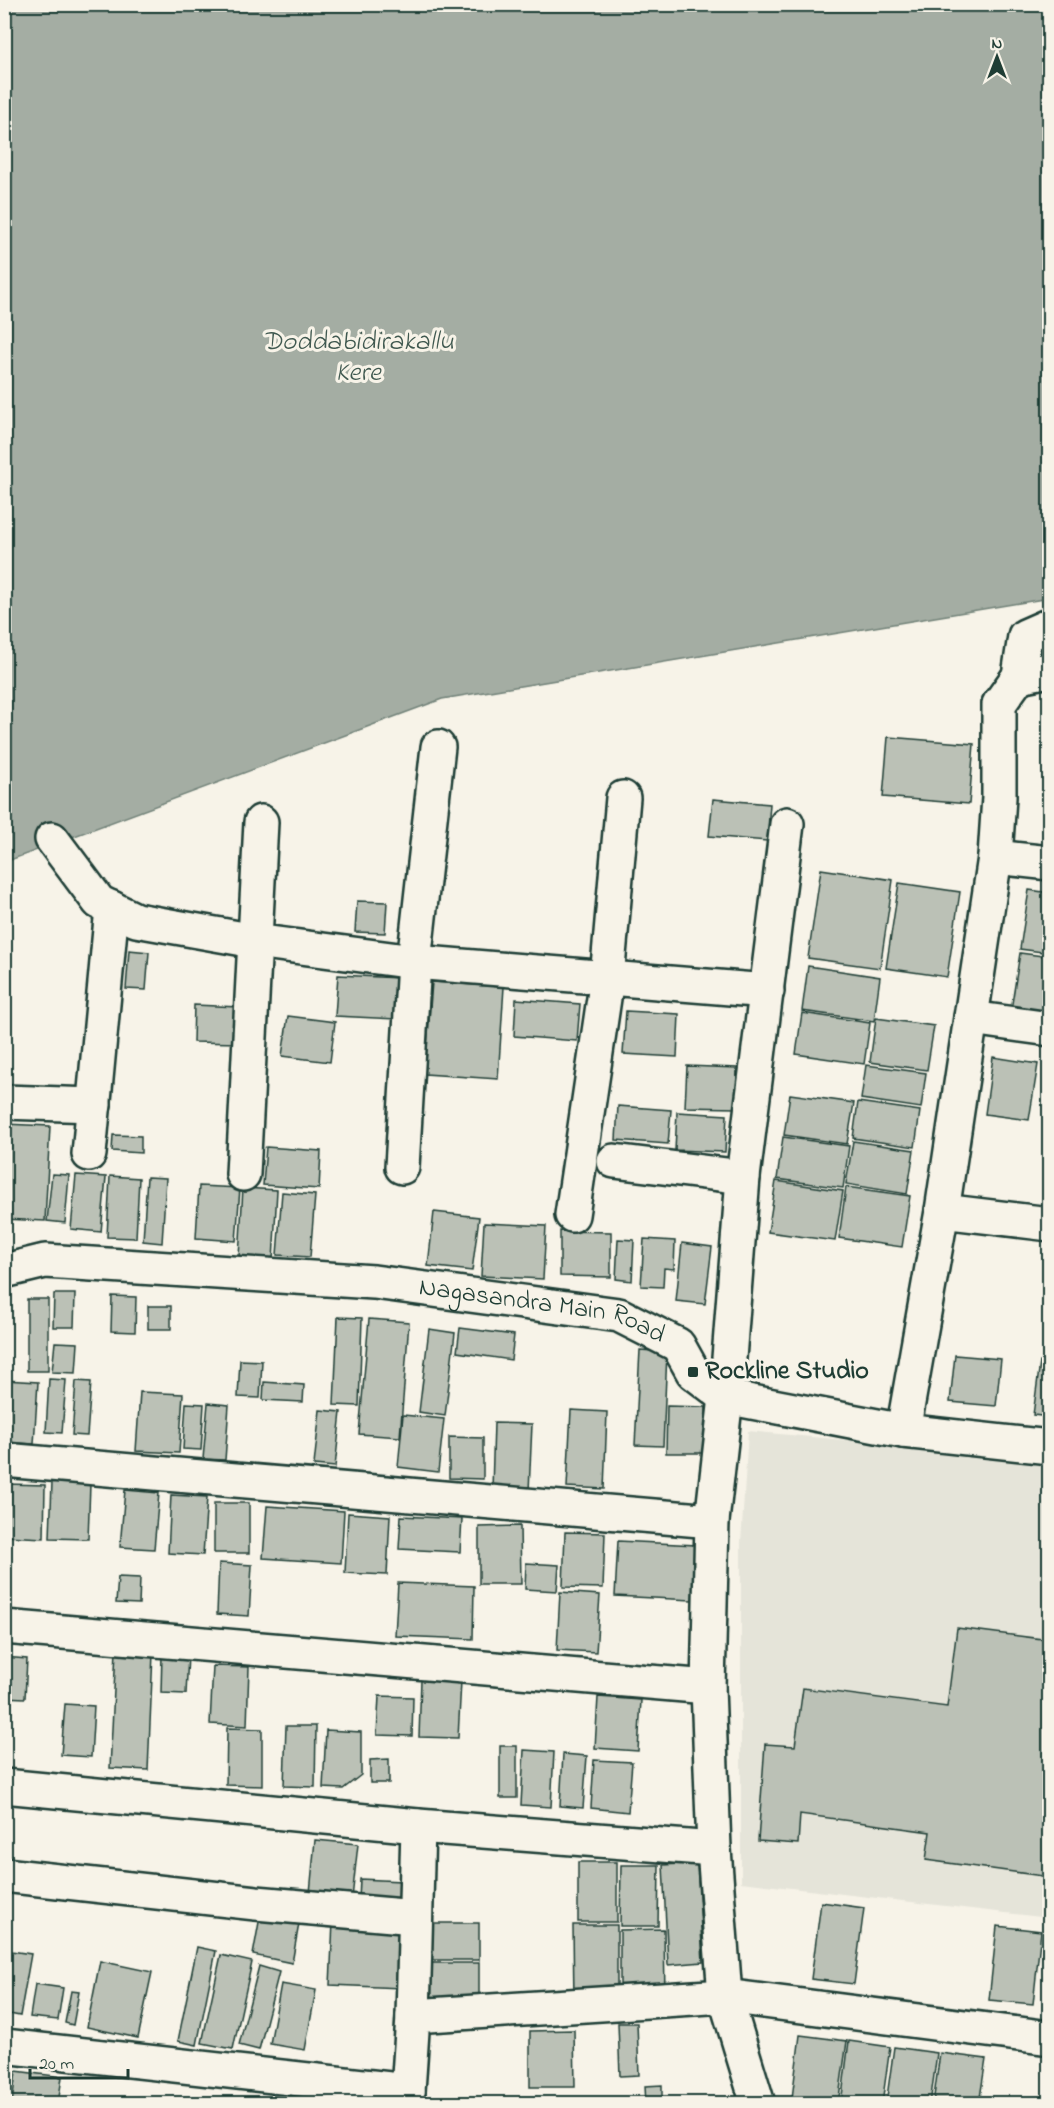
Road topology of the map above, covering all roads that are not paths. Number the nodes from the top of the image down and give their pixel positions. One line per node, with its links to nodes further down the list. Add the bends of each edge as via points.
1 (1050, 626): 2 (street, via 1025,636)
2 (1034, 674): 8 (street, via 999,704 999,797)
3 (438, 747): 12 (street)
4 (623, 798): 13 (street)
5 (261, 822): 11 (street)
6 (787, 824): 14 (street)
7 (52, 839): 10 (street, via 99,902)
8 (994, 857): 9 (street); 15 (street)
9 (1050, 863)
10 (112, 908): 11 (street, via 136,920); 18 (street)
11 (255, 941): 12 (street); 22 (street)
12 (414, 962): 13 (street); 21 (street)
13 (607, 978): 14 (street); 25 (street)
14 (767, 991): 23 (street)
15 (971, 1018): 16 (street); 24 (street)
16 (1050, 1029)
17 (4, 1102): 18 (street)
18 (94, 1105): 19 (street)
19 (89, 1154)
20 (614, 1161): 23 (street)
21 (402, 1167)
22 (243, 1174)
23 (743, 1177): 28 (street)
24 (942, 1211): 26 (street); 29 (street)
25 (572, 1215)
26 (1050, 1224)
27 (4, 1271): 28 (street, Nagasandra Main Road, via 45,1261 374,1282 619,1315 678,1346 693,1372)
28 (726, 1397): 29 (street, Nagasandra Main Road); 32 (street)
29 (903, 1431): 30 (street, Nagasandra Main Road)
30 (1050, 1447)
31 (4, 1460): 32 (street)
32 (712, 1521): 34 (street)
33 (4, 1627): 34 (street)
34 (708, 1687): 37 (street)
35 (4, 1786): 36 (street)
36 (418, 1826): 37 (street); 39 (street)
37 (714, 1849): 40 (street)
38 (4, 1875): 39 (street)
39 (416, 1917): 41 (street)
40 (725, 1996): 41 (street); 42 (street); 45 (street)
41 (413, 2016): 44 (street)
42 (1050, 2038)
43 (4, 2046): 44 (street)
44 (407, 2097)
45 (758, 2103)

